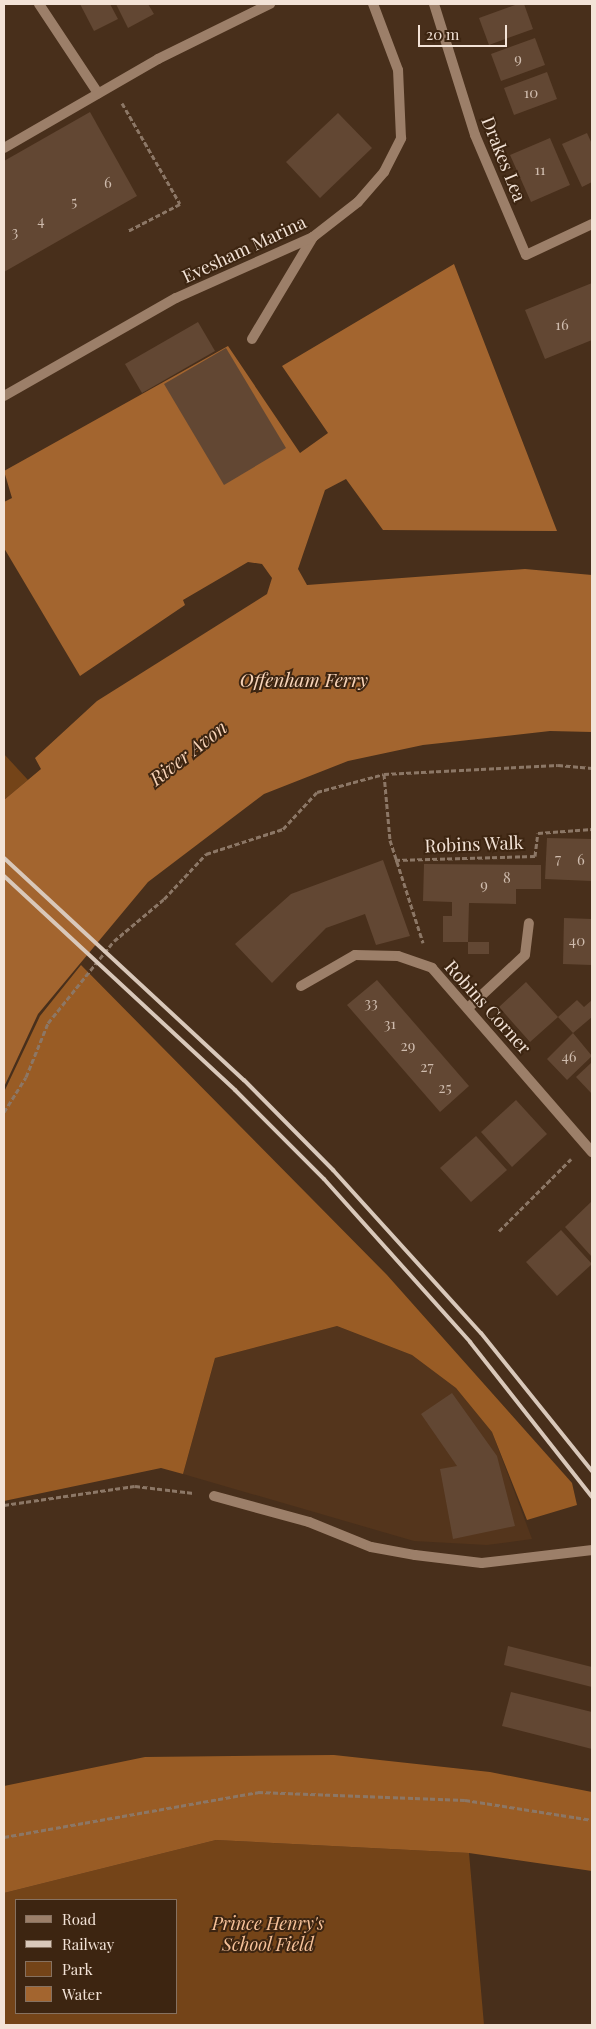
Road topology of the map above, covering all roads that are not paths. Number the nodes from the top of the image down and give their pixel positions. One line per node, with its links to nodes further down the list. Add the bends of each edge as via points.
1 (39, 4): 5 (street)
2 (270, 4): 5 (street)
3 (373, 4): 8 (street, Evesham Marina, via 398,70 401,138 384,172 358,202)
4 (434, 4): 7 (street, Drakes Lea, via 476,135 526,255)
5 (98, 93): 6 (street)
6 (4, 148)
7 (592, 224)
8 (313, 237): 9 (street); 10 (street, Evesham Marina, via 176,298)
9 (252, 339)
10 (4, 396)
11 (529, 923): 13 (street, via 526,955)
12 (301, 986): 13 (street, Robins Corner, via 355,955 398,956 432,968)
13 (469, 1007): 14 (street, Robins Corner)
14 (589, 1148)
15 (214, 1496): 16 (street, via 309,1522 371,1547 415,1555 482,1562)
16 (592, 1550)

